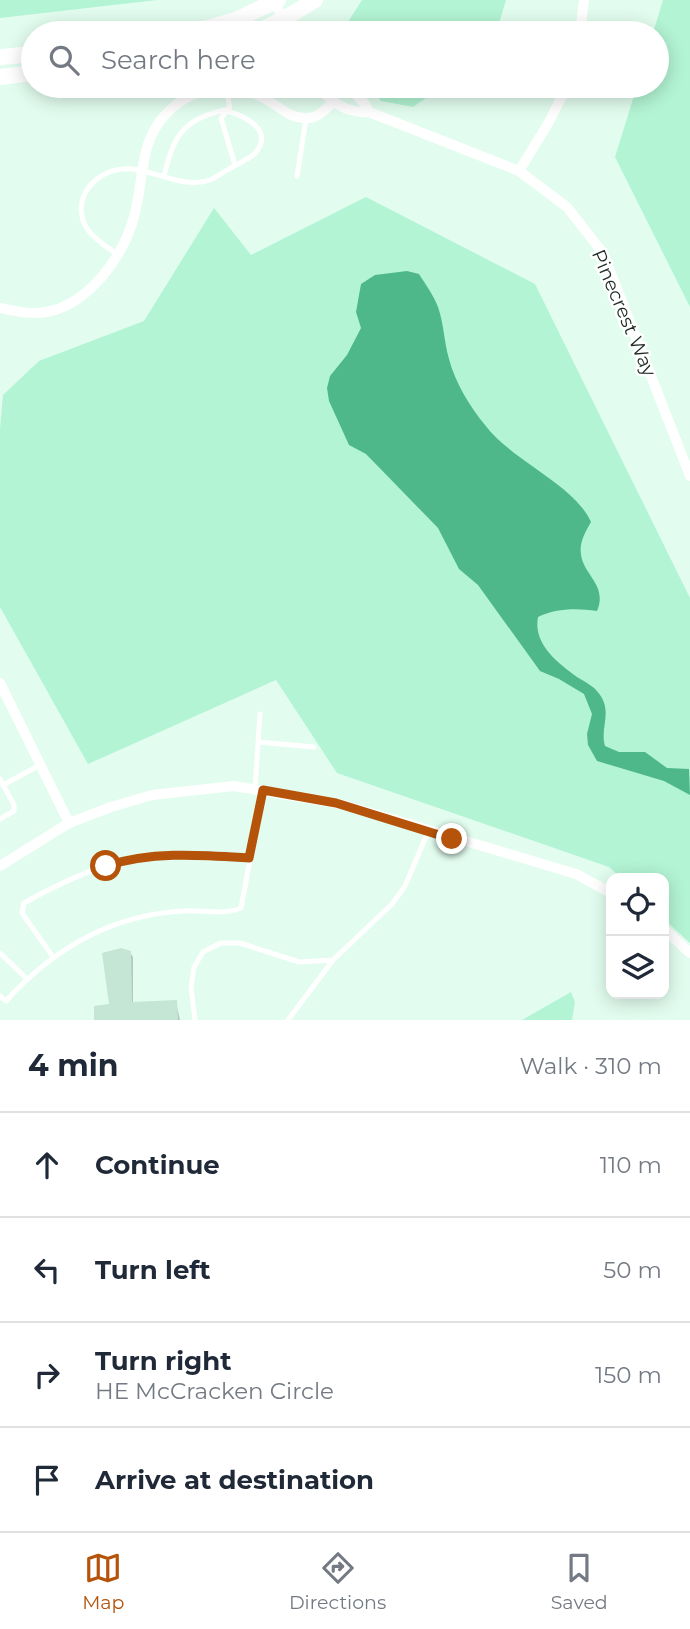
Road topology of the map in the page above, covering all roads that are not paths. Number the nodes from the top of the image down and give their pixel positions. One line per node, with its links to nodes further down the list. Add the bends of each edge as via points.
1 (315, 0): 6 (main road)
2 (584, 0): 7 (street)
3 (276, 1): 4 (main road); 5 (street)
4 (232, 21)
5 (284, 21)
6 (292, 21)
7 (581, 21)
8 (21, 55): 9 (main road)
9 (0, 57)
10 (21, 74): 11 (main road)
11 (0, 77)
12 (186, 98): 24 (street, via 165,114 145,148)
13 (228, 98): 20 (lane)
14 (262, 98): 22 (street)
15 (328, 98): 19 (street)
16 (337, 98): 19 (lane)
17 (359, 98): 21 (street)
18 (561, 98): 25 (street)
19 (333, 102): 21 (street, Pinecrest Way, via 344,110); 22 (street)
20 (229, 109): 23 (lane, via 221,118); 23 (lane, via 253,123 262,138 256,153); 26 (lane, via 210,113 183,129 170,151)
21 (369, 112): 25 (street, Pinecrest Way)
22 (306, 119): 27 (lane)
23 (235, 165): 26 (lane, via 210,180 189,182)
24 (142, 170): 26 (lane); 28 (street, via 135,216); 28 (lane, via 118,168 104,173 84,193 81,215 90,234)
25 (519, 171): 30 (street, Pinecrest Way, via 567,207 603,253)
26 (164, 176)
27 (297, 176)
28 (117, 254): 29 (street, via 80,298 48,312 25,314)
29 (0, 308)
30 (690, 476)
31 (0, 683): 35 (street)
32 (260, 714): 33 (lane)
33 (258, 742): 34 (lane); 37 (lane)
34 (314, 747)
35 (40, 765): 36 (lane); 39 (street)
36 (1, 783): 38 (lane, via 14,805 13,811)
37 (259, 789): 39 (street, via 224,787 152,795); 40 (street, via 336,803); 41 (lane)
38 (0, 819)
39 (69, 823): 42 (street)
40 (428, 832): 43 (street, via 576,874); 48 (lane, via 393,904)
41 (249, 858): 47 (lane, via 241,908 231,912 184,910 128,920 90,934); 47 (lane, via 177,854 126,860 66,880 23,903 22,912)
42 (0, 866)
43 (606, 890)
44 (669, 934): 45 (street)
45 (690, 953)
46 (1, 957): 49 (lane)
47 (53, 957): 49 (lane)
48 (333, 960): 52 (lane, via 299,962 240,943 221,943 204,952 194,967); 53 (lane)
49 (26, 978): 50 (lane)
50 (3, 999): 51 (lane)
51 (0, 1007)
52 (195, 1020)
53 (288, 1020)

